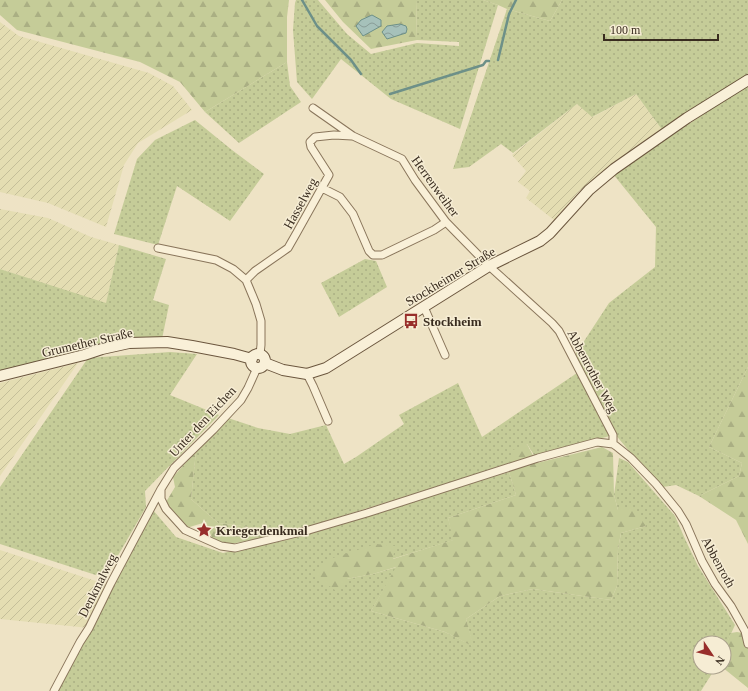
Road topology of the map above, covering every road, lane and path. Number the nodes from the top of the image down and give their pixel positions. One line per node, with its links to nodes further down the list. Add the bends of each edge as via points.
1 (748, 80): 7 (street, Stockheimer Straße, via 687,118 614,169 589,190 540,241)
2 (313, 108): 3 (street, Herrenweiher)
3 (353, 136): 4 (street, Hasselweg, via 315,137 310,142 329,175); 5 (street, Herrenweiher, via 402,159)
4 (322, 188): 5 (street, via 340,197 354,214 373,255 382,255); 8 (street, Hasselweg, via 288,248)
5 (446, 222): 7 (street, Herrenweiher)
6 (158, 248): 8 (street, via 216,260)
7 (489, 266): 9 (street, Stockheimer Straße); 15 (street, Abbenrother Weg, via 559,331 613,434)
8 (246, 280): 11 (street, via 261,321)
9 (424, 307): 10 (street); 12 (street, Stockheimer Straße, via 326,368)
10 (445, 355)
11 (258, 361): 12 (street, Stockheimer Straße, via 283,370); 13 (street, Grumether Straße, via 167,342 129,343); 16 (street, Unter den Eichen, via 241,400 174,468)
12 (307, 374): 14 (street)
13 (0, 376)
14 (328, 421)
15 (613, 444): 16 (street, via 597,442 530,460 323,526 235,548 221,546 185,530 166,509 161,499); 17 (street, Abbenroth, via 631,458 678,511 702,561 745,631)
16 (161, 489): 18 (street, Denkmalweg)
17 (748, 644)
18 (54, 691)

